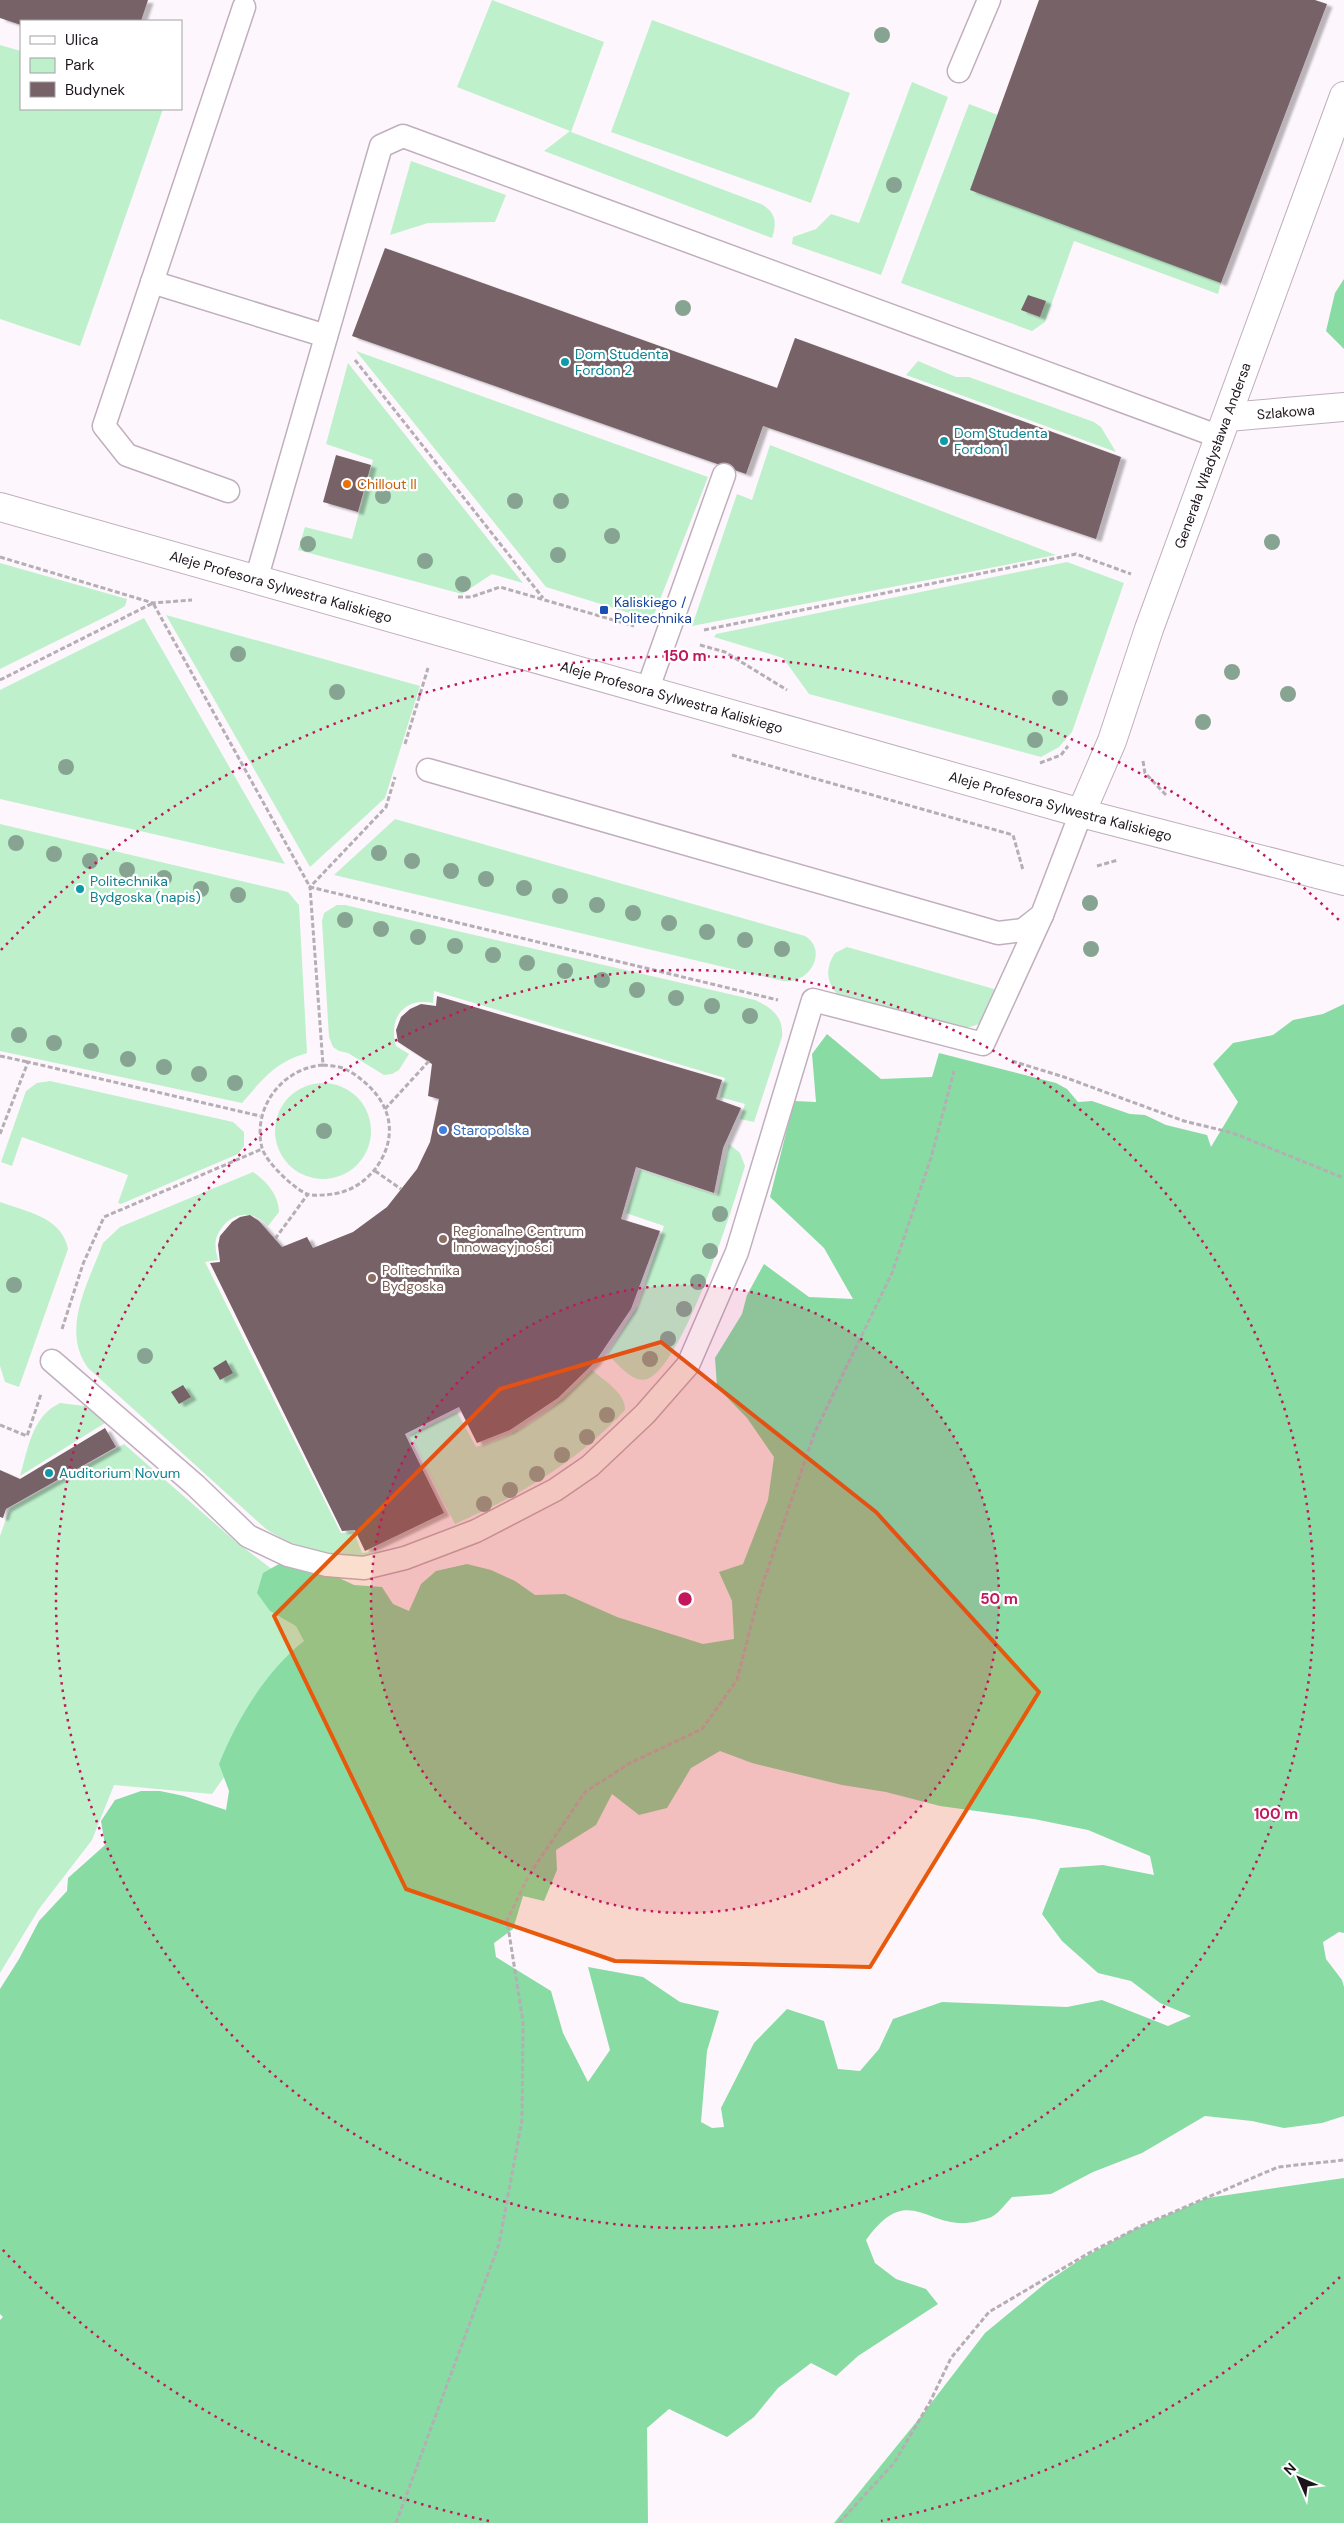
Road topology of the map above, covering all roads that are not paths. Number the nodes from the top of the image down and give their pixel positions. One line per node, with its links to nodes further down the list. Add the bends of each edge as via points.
1 (989, 0): 3 (lane)
2 (244, 7): 5 (lane)
3 (960, 71)
4 (1344, 96): 8 (street, Generała Władysława Andersa)
5 (152, 282): 6 (lane); 10 (lane, via 104,426 127,455)
6 (326, 336): 8 (lane, via 381,146 403,136); 12 (lane)
7 (1344, 406): 8 (street, Szlakowa)
8 (1224, 427): 15 (street, Generała Władysława Andersa, via 1149,629 1112,741)
9 (724, 475): 13 (lane)
10 (228, 491)
11 (0, 507): 12 (street, Aleje Profesora Sylwestra Kaliskiego)
12 (256, 580): 13 (street, Aleje Profesora Sylwestra Kaliskiego)
13 (647, 691): 15 (street, Aleje Profesora Sylwestra Kaliskiego)
14 (428, 770): 17 (lane, via 998,934 1023,930)
15 (1081, 813): 16 (street, Aleje Profesora Sylwestra Kaliskiego); 17 (lane)
16 (1344, 881)
17 (1042, 915): 18 (lane, via 984,1044 813,1000 737,1252 688,1365 645,1414 590,1466 555,1490 476,1532 405,1558 364,1568 327,1565 288,1555 248,1536 195,1485)
18 (52, 1361)

